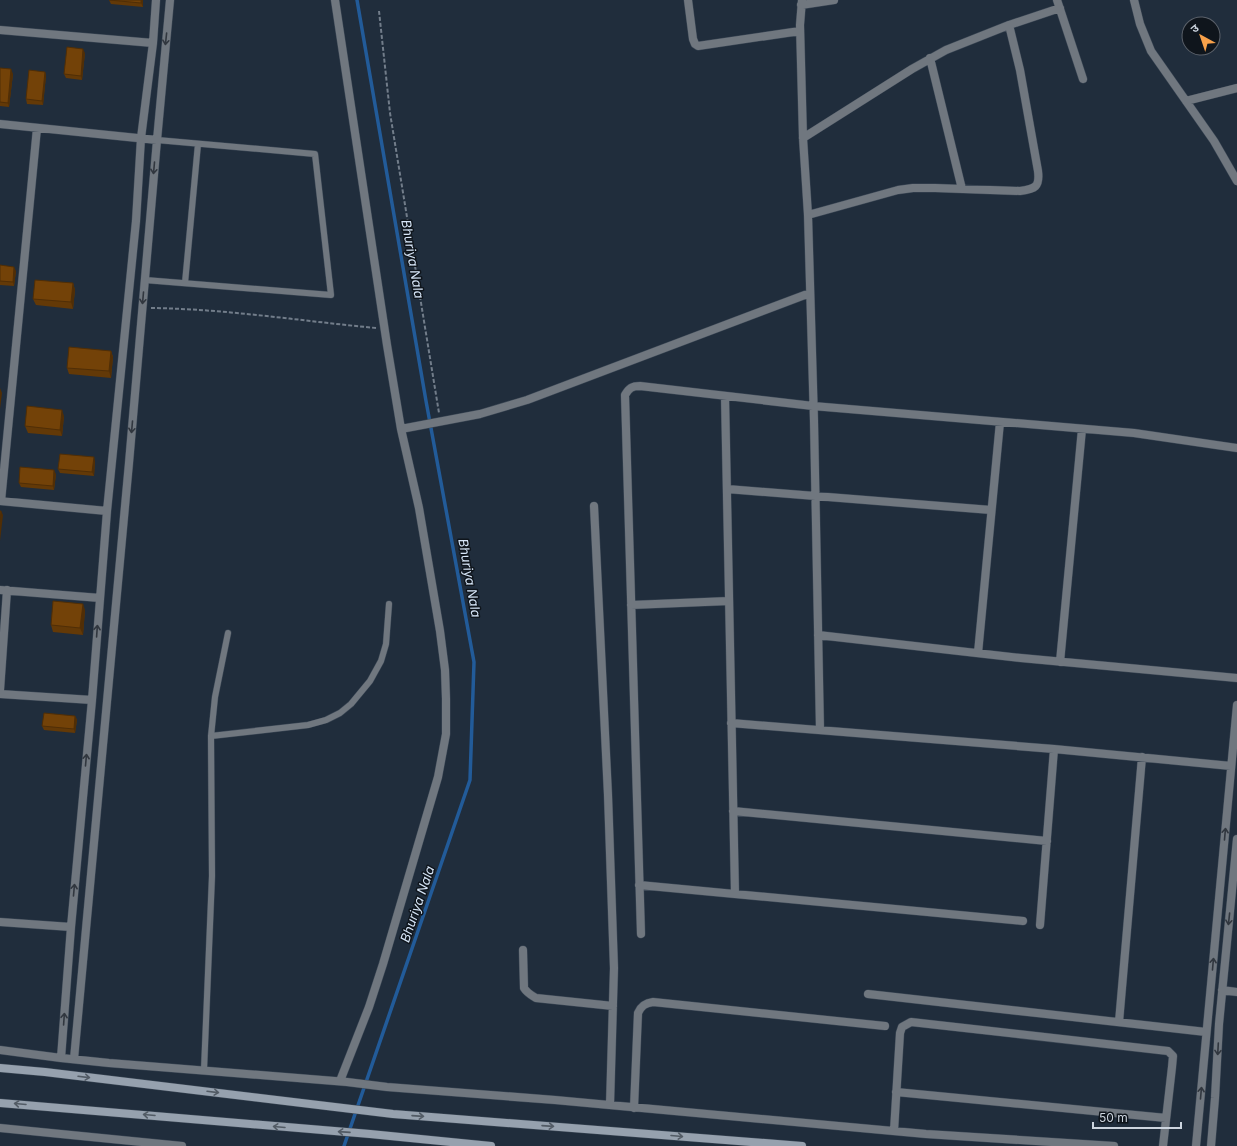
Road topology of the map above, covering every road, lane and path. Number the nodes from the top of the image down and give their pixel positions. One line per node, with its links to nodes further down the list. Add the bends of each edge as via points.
1 (156, 0): 14 (street)
2 (170, 0): 23 (street, one-way to 23)
3 (335, 0): 32 (street)
4 (688, 0): 13 (street, via 693,39 698,46)
5 (834, 0): 8 (street)
6 (1057, 0): 9 (street)
7 (1134, 0): 18 (street, via 1151,51)
8 (801, 3): 13 (street)
9 (1060, 8): 11 (street); 16 (street)
10 (379, 11): 36 (path, via 390,113)
11 (1009, 25): 15 (street); 26 (street, via 1024,87 1038,184 1033,189 1020,191)
12 (0, 30): 14 (street)
13 (800, 31): 22 (street)
14 (153, 43): 21 (street)
15 (930, 58): 22 (street); 26 (street)
16 (1083, 79)
17 (1237, 88): 18 (street)
18 (1186, 101): 25 (street, via 1214,141)
19 (0, 124): 20 (street)
20 (37, 128): 21 (street); 42 (street)
21 (141, 138): 23 (street); 45 (street, via 136,221)
22 (803, 138): 27 (street)
23 (156, 140): 24 (lane); 28 (street, one-way to 28)
24 (198, 144): 29 (lane); 29 (lane, via 315,154 331,295)
25 (1237, 181)
26 (962, 189): 27 (street, via 898,190)
27 (808, 215): 30 (street)
28 (145, 280): 29 (lane); 31 (street, one-way to 31)
29 (185, 283)
30 (810, 293): 34 (street); 36 (street, via 527,400)
31 (142, 307): 32 (path, via 196,309); 86 (street, one-way to 86)
32 (385, 329): 37 (street)
33 (725, 396): 34 (street); 40 (street); 50 (street, via 640,386 629,388 625,395)
34 (814, 406): 35 (street); 41 (street)
35 (1000, 422): 38 (street); 44 (street)
36 (437, 423): 37 (street)
37 (401, 429): 89 (street, via 419,508 440,631 445,670 446,734 438,777 370,1007)
38 (1082, 429): 39 (street, via 1134,433); 54 (street)
39 (1237, 448)
40 (727, 488): 41 (street); 48 (street)
41 (816, 495): 44 (street); 52 (street)
42 (1, 501): 45 (street)
43 (594, 506): 80 (street, via 608,803)
44 (991, 510): 53 (street)
45 (107, 511): 47 (street)
46 (4, 590): 47 (street); 56 (street)
47 (100, 598): 58 (street, one-way to 47)
48 (729, 601): 50 (street); 60 (street)
49 (390, 604): 62 (lane, via 386,644 381,661 370,681 340,713 308,725)
50 (631, 605): 69 (street)
51 (228, 633): 62 (lane, via 215,697)
52 (818, 635): 53 (street); 61 (street)
53 (978, 653): 54 (street)
54 (1060, 662): 55 (street)
55 (1237, 678)
56 (0, 690)
57 (0, 694): 58 (street)
58 (92, 700): 74 (street, one-way to 58)
59 (1237, 705): 65 (street)
60 (731, 722): 61 (street); 66 (street)
61 (820, 730): 63 (street)
62 (211, 736): 88 (lane, via 212,876)
63 (1054, 749): 64 (street); 68 (street)
64 (1142, 757): 65 (street); 81 (street)
65 (1231, 766): 83 (street, one-way to 65)
66 (733, 811): 68 (street); 70 (street)
67 (1237, 839): 77 (street, one-way to 77)
68 (1047, 842): 73 (street)
69 (639, 885): 70 (street); 75 (street)
70 (735, 894): 71 (street)
71 (1023, 921)
72 (0, 922): 74 (street)
73 (1040, 925)
74 (70, 927): 85 (street, one-way to 74)
75 (641, 934)
76 (523, 950): 80 (street, via 526,992 536,998)
77 (1222, 990): 78 (street); 103 (street, one-way to 103)
78 (1237, 992)
79 (868, 994): 81 (street)
80 (613, 1006): 92 (street)
81 (1119, 1022): 83 (street)
82 (885, 1026): 93 (street, via 648,1002 638,1013)
83 (1206, 1032): 102 (street, one-way to 83)
84 (0, 1050): 85 (street)
85 (61, 1058): 86 (street)
86 (74, 1060): 88 (street)
87 (0, 1068): 99 (street, one-way to 99, via 379,1112)
88 (204, 1070): 89 (street)
89 (344, 1082): 92 (street)
90 (896, 1092): 94 (street); 94 (street, via 900,1033 902,1027 911,1022 1168,1051 1173,1056); 96 (street)
91 (0, 1102): 98 (street, one-way to 91)
92 (610, 1105): 93 (street)
93 (634, 1108): 96 (street)
94 (1166, 1118): 101 (street)
95 (0, 1128): 97 (street)
96 (894, 1131): 100 (street)
97 (182, 1146)
98 (491, 1146)
99 (802, 1146)
100 (1114, 1146)
101 (1163, 1146)
102 (1196, 1146)
103 (1211, 1146)

